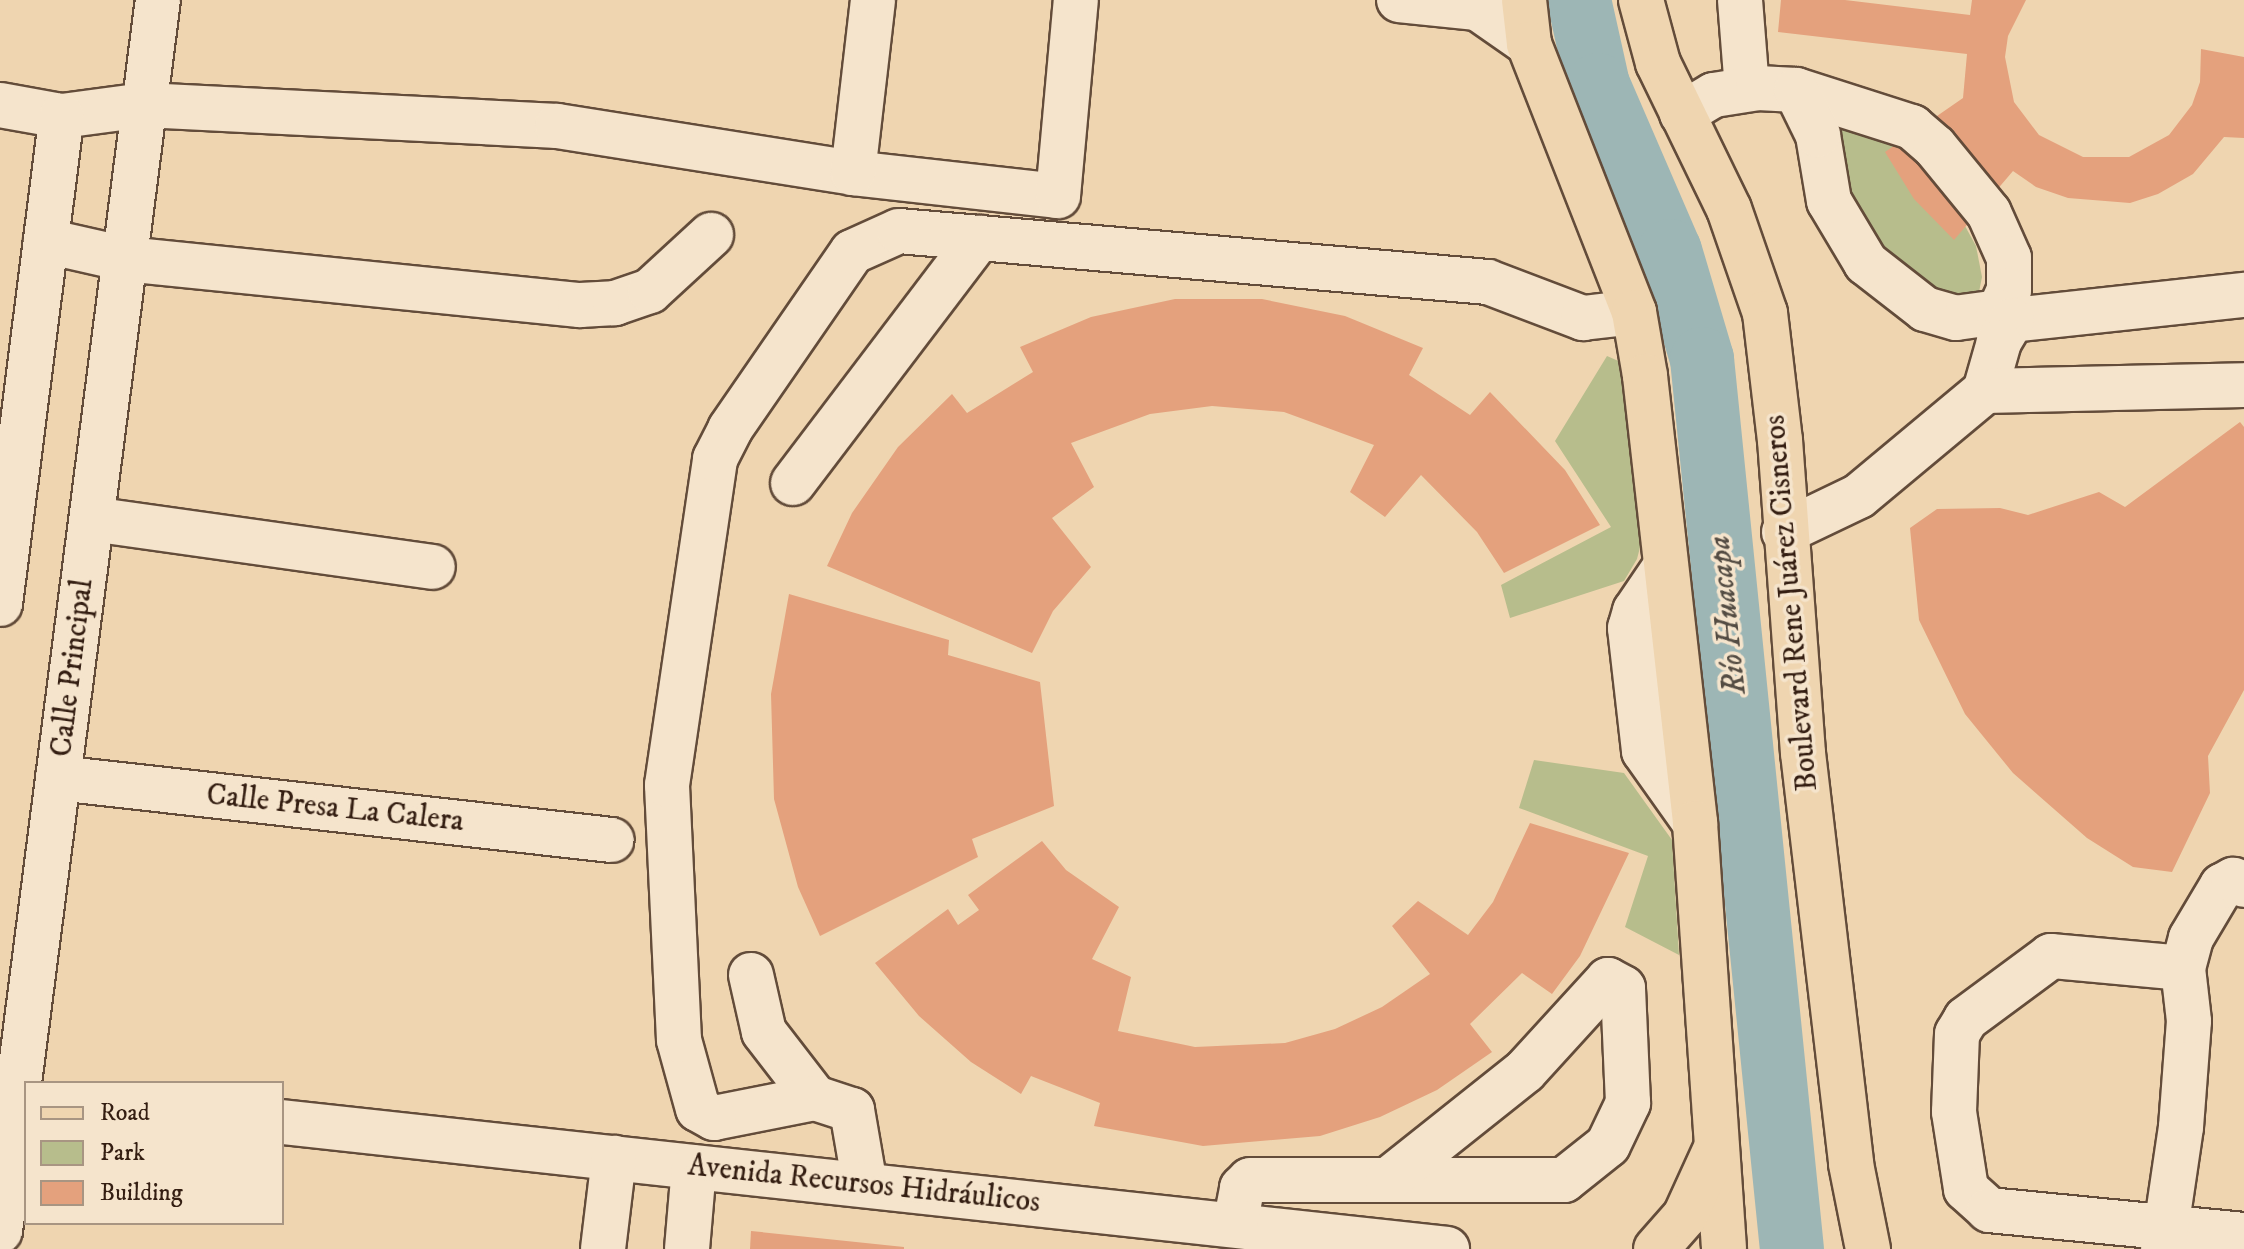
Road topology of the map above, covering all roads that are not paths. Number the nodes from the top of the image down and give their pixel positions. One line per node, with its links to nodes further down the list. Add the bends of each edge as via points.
1 (158, 0): 13 (street, Calle Principal)
2 (873, 0): 16 (street)
3 (1076, 0): 16 (street, via 1058,196)
4 (1399, 0): 8 (street)
5 (1524, 0): 9 (main road)
6 (1641, 0): 14 (main road, Boulevard Rene Juárez Cisneros, via 1658,63)
7 (1740, 0): 10 (street)
8 (1470, 4): 9 (street)
9 (1529, 44): 22 (main road)
10 (1747, 89): 11 (street); 14 (street, via 1714,95)
11 (1796, 90): 23 (street, via 1912,127 1935,147 1989,213 2009,258); 23 (street, via 1818,135 1829,201 1866,263 1925,309 1956,318)
12 (0, 105): 15 (street)
13 (144, 105): 15 (street); 16 (street, via 557,126); 20 (street, Calle Principal)
14 (1682, 114): 29 (main road, Boulevard Rene Juárez Cisneros, via 1729,209 1765,313)
15 (62, 116): 19 (street)
16 (853, 173)
17 (711, 235): 20 (street, via 650,291 615,303 580,305)
18 (979, 238): 22 (street, via 1488,282 1583,318); 26 (street); 38 (street, via 899,231 852,252 730,429 715,459 667,785 679,1040 698,1109 706,1116)
19 (46, 241): 20 (street); 27 (street)
20 (125, 259): 28 (street, Calle Principal)
21 (2244, 295): 23 (street)
22 (1634, 312): 40 (main road, via 1695,823)
23 (2005, 316): 25 (street)
24 (2244, 385): 25 (street)
25 (1985, 391): 29 (street, via 1859,496)
26 (793, 483)
27 (6, 513): 31 (street)
28 (92, 519): 30 (street); 32 (street, Calle Principal)
29 (1784, 532): 50 (main road, Boulevard Rene Juárez Cisneros, via 1803,753)
30 (433, 567)
31 (0, 604)
32 (58, 778): 33 (street, Calle Presa La Calera); 37 (street, Calle Principal)
33 (612, 840)
34 (2244, 885): 35 (street, via 2233,880 2222,886 2191,938)
35 (2183, 968): 48 (street, via 2189,1021); 48 (street, via 2051,956 1966,1019 1957,1034 1954,1112 1966,1189 1978,1203 1989,1210)
36 (751, 975): 38 (street, via 764,1032)
37 (15, 1094): 46 (street, Calle Principal)
38 (815, 1098): 44 (street, via 852,1110)
39 (284, 1122): 41 (street, Avenida Recursos Hidráulicos)
40 (1718, 1142): 54 (main road, via 1685,1216); 55 (main road)
41 (614, 1158): 42 (street, Avenida Recursos Hidráulicos); 51 (street)
42 (694, 1167): 44 (street, Avenida Recursos Hidráulicos); 52 (street)
43 (1388, 1180): 43 (street, via 1525,1071 1608,980 1623,988 1628,1103 1608,1145 1564,1180); 45 (street, via 1250,1180 1242,1188)
44 (865, 1185): 45 (street, Avenida Recursos Hidráulicos)
45 (1235, 1225): 49 (street, Avenida Recursos Hidráulicos)
46 (0, 1231)
47 (2244, 1235): 48 (street)
48 (2165, 1236)
49 (1318, 1242): 53 (street, Avenida Recursos Hidráulicos)
50 (1868, 1242)
51 (603, 1249)
52 (687, 1249)
53 (1447, 1249)
54 (1656, 1249)
55 (1724, 1249)

